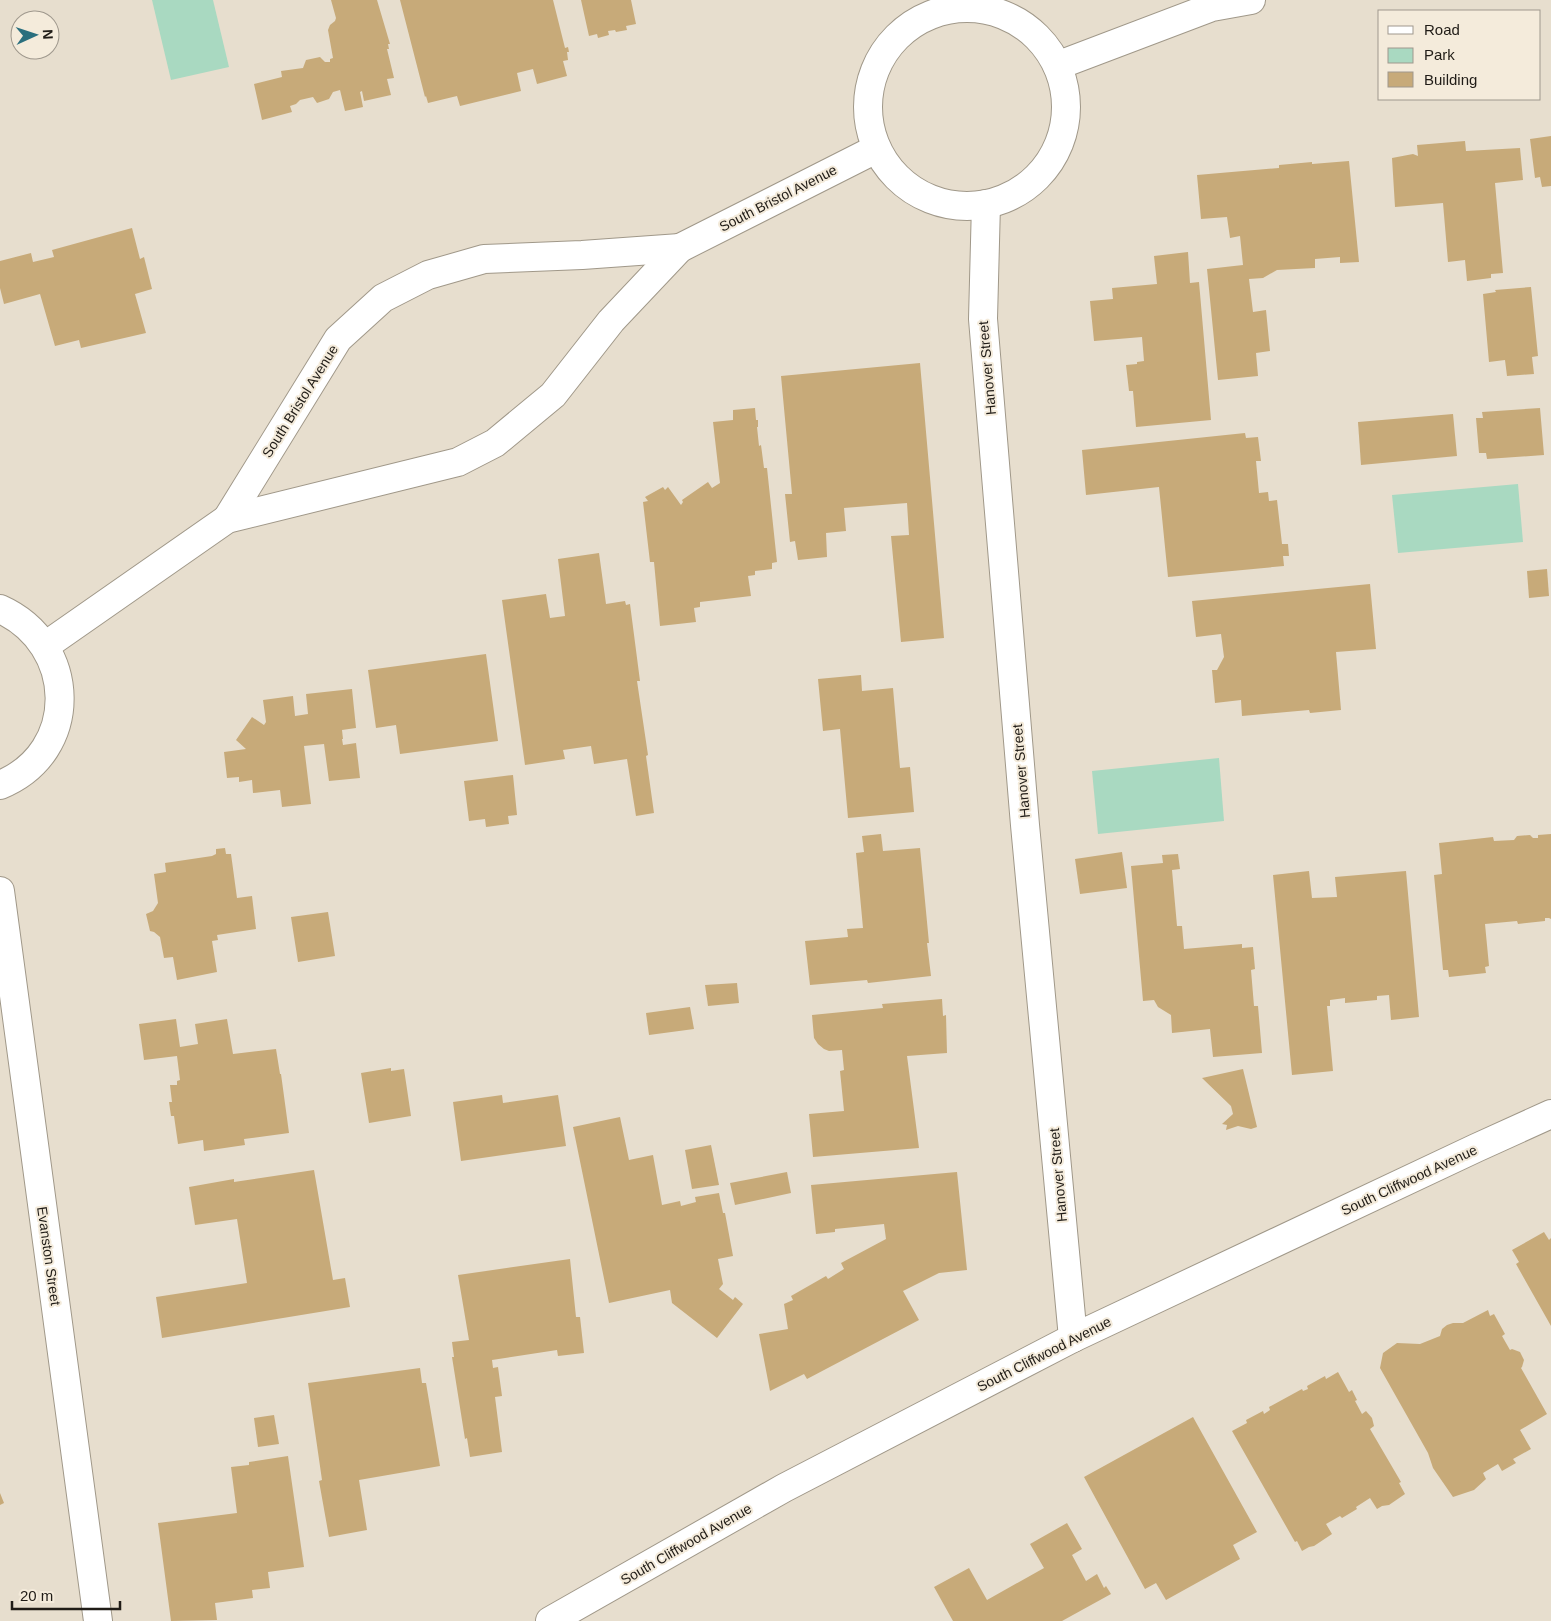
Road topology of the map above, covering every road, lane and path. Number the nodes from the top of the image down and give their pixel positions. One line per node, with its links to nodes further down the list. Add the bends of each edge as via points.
1 (1251, 0): 2 (street)
2 (1216, 4): 4 (street)
3 (926, 8): 4 (street, via 981,8 1006,15 1030,29); 5 (street, via 881,57 870,87 868,118)
4 (1059, 65): 6 (street, via 1067,104 1063,136 1049,165 1026,188)
5 (876, 149): 6 (street, via 891,173 913,191 938,203 966,208); 7 (street, South Bristol Avenue)
6 (986, 204): 14 (street, Hanover Street, via 983,319 1025,825)
7 (680, 248): 8 (street, South Bristol Avenue, via 611,321 553,395 495,443 458,462); 8 (street, South Bristol Avenue, via 484,260 428,275 383,298 338,339)
8 (227, 519): 10 (street, South Bristol Avenue)
9 (0, 609): 10 (street, via 26,624)
10 (45, 646): 11 (street, via 58,681 60,704 53,734 38,759 14,779)
11 (0, 785)
12 (0, 891): 15 (street, Evanston Street)
13 (1551, 1114): 14 (street, South Cliffwood Avenue)
14 (1073, 1338): 16 (street, South Cliffwood Avenue, via 784,1488)
15 (98, 1621)
16 (550, 1621)

